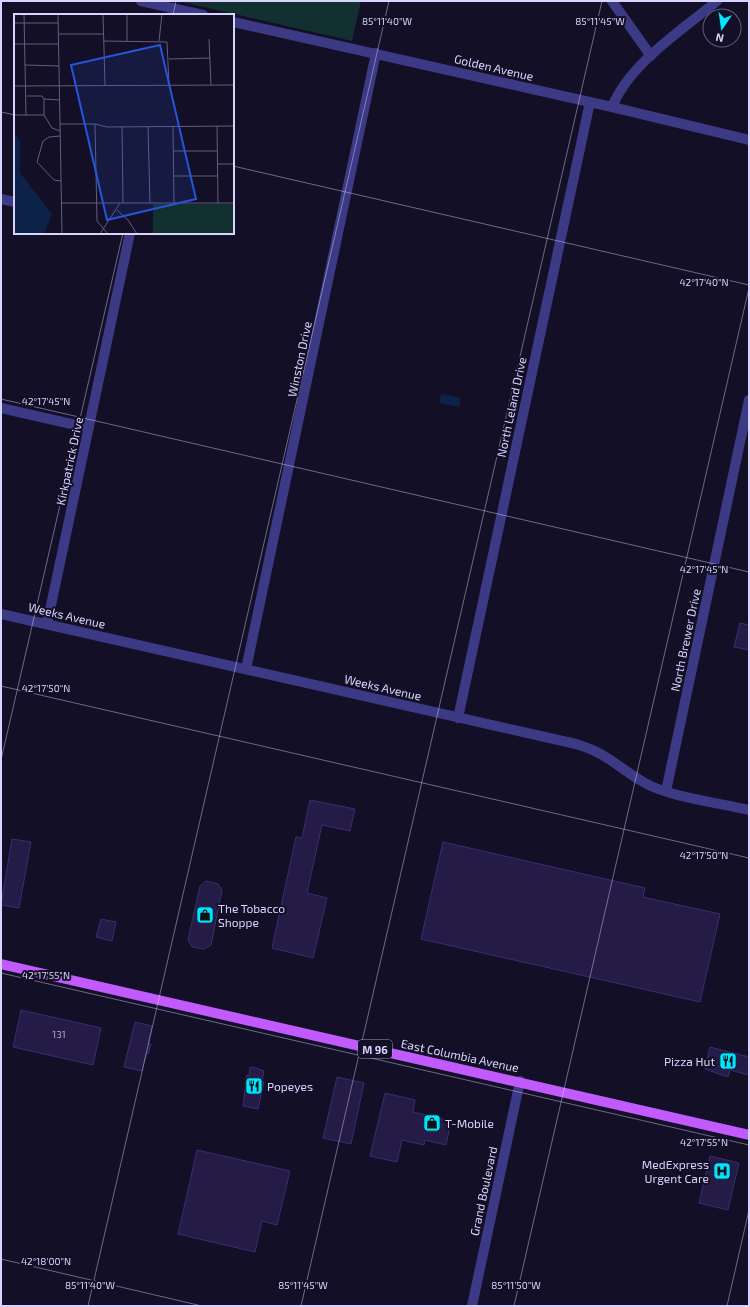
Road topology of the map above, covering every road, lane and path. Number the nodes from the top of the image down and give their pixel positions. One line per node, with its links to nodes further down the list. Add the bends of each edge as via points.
1 (142, 1): 4 (street)
2 (612, 1): 8 (street)
3 (717, 1): 8 (street)
4 (178, 12): 5 (street)
5 (195, 14)
6 (234, 22): 7 (street, Golden Avenue)
7 (376, 53): 9 (street, Golden Avenue); 20 (street, Winston Drive)
8 (651, 56): 10 (street, via 624,84)
9 (590, 102): 10 (street, Golden Avenue); 21 (street, North Leland Drive)
10 (612, 107): 11 (street, Golden Avenue)
11 (749, 140)
12 (1, 199): 13 (street)
13 (14, 202)
14 (130, 234): 17 (street, Kirkpatrick Drive)
15 (749, 400): 22 (street, North Brewer Drive)
16 (1, 408): 17 (street)
17 (89, 428): 19 (street, Kirkpatrick Drive)
18 (1, 614): 19 (street, Weeks Avenue)
19 (47, 624): 20 (street, Weeks Avenue)
20 (246, 669): 21 (street, Weeks Avenue)
21 (458, 718): 22 (street, Weeks Avenue, via 594,749 646,783)
22 (666, 791): 23 (street, Weeks Avenue)
23 (749, 810)
24 (1, 966): 25 (main road, East Columbia Avenue / M 96)
25 (520, 1081): 26 (main road, East Columbia Avenue / M 96); 27 (street, Grand Boulevard)
26 (749, 1135)
27 (472, 1306)

